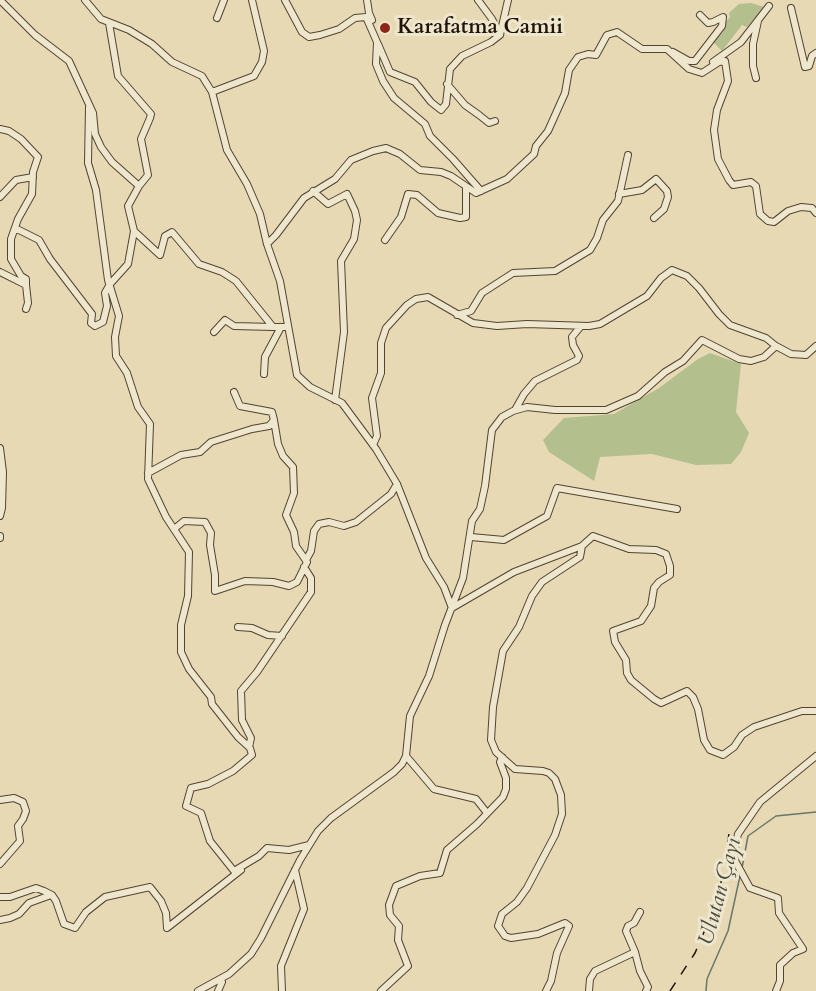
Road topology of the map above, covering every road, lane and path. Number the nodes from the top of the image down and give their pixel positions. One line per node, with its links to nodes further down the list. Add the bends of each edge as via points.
1 (0, 0): 26 (street, via 35,35 69,61)
2 (85, 0): 14 (street, via 101,19)
3 (225, 0): 12 (street)
4 (252, 0): 25 (street, via 264,51 262,62 254,76)
5 (285, 0): 15 (street, via 309,37 339,29 355,18 366,17)
6 (367, 0): 15 (street)
7 (478, 0): 16 (street)
8 (508, 0): 16 (street)
9 (769, 6): 13 (street)
10 (792, 8): 19 (street, via 805,67)
11 (700, 15): 18 (street, via 708,23 724,19 698,58 689,61)
12 (217, 18)
13 (758, 21): 22 (street, via 741,42); 23 (street, via 753,45)
14 (110, 23): 25 (street, via 129,30 153,44 172,62 202,76); 31 (street, via 118,76 150,114 141,139 148,174)
15 (371, 26): 17 (street)
16 (500, 35): 24 (street, via 462,56 450,69)
17 (377, 42): 24 (street, via 390,72 415,82 441,110 446,105); 33 (street, via 376,64 394,98 425,124 430,136)
18 (667, 49): 22 (street, via 689,69); 33 (street, via 642,49 621,34 611,33 596,55 578,57 548,131 534,154 507,179)
19 (816, 52)
20 (816, 57): 21 (street)
21 (816, 65)
22 (697, 71): 37 (street, via 702,73 726,61 728,81 714,130 718,159 733,185 751,182 756,186 760,214 768,221 774,222 801,207 812,208)
23 (756, 78)
24 (447, 84): 27 (street, via 478,116 489,123)
25 (212, 92): 42 (street, via 227,150 260,214)
26 (89, 107): 31 (street, via 101,147); 44 (street, via 88,163 96,190)
27 (495, 121)
28 (0, 129): 30 (street, via 21,139 38,157)
29 (628, 155): 35 (street)
30 (33, 177): 36 (street, via 16,180); 39 (street, via 32,194)
31 (139, 186): 40 (street, via 128,206)
32 (466, 187): 33 (street, via 476,193); 34 (street, via 441,172 420,170 386,148 351,160 335,179); 41 (street, via 466,217 460,218 438,213 417,195 408,194 401,217)
33 (481, 191)
34 (313, 192): 42 (street); 55 (street, via 328,204 347,194 357,220 354,238 341,261 344,332)
35 (619, 194): 38 (street, via 642,190 656,179 668,197 664,209); 47 (street, via 590,250 555,271 513,273 482,293 471,311)
36 (0, 197)
37 (816, 213)
38 (654, 218)
39 (15, 228): 44 (street, via 39,240 93,314 91,323 95,326 103,322 105,293); 45 (street, via 11,259)
40 (134, 231): 44 (street, via 128,264); 49 (street, via 160,255 165,236 172,232 199,264 236,281)
41 (385, 240)
42 (267, 244): 49 (street, via 289,322)
43 (0, 272): 45 (street)
44 (110, 284): 60 (street, via 119,316 116,356 127,373 138,407 150,424)
45 (27, 285): 46 (street)
46 (26, 309)
47 (457, 315): 48 (street, via 473,323 497,326); 58 (street, via 428,297 416,299 386,328 381,343 381,373 372,398 377,436)
48 (581, 326): 51 (street, via 600,324 628,308 647,296 672,270 687,276 730,325 766,338); 56 (street, via 572,338 579,356 576,360 535,381)
49 (281, 327): 50 (street, via 234,326 225,320); 53 (street, via 265,357); 55 (street, via 297,375 309,387)
50 (214, 332)
51 (776, 346): 52 (street, via 791,354 806,355); 56 (street, via 751,362 702,340 638,396 606,410)
52 (816, 346)
53 (264, 374)
54 (234, 392): 57 (street, via 240,406 272,412)
55 (335, 400): 58 (street, via 352,415)
56 (515, 410): 65 (street, via 502,417 492,430 483,498 472,521)
57 (274, 420): 60 (street, via 269,426 211,442 200,452 181,455); 67 (street, via 278,444 293,467 294,493 286,514 296,546)
58 (373, 446): 61 (street)
59 (0, 448): 63 (street)
60 (148, 473): 64 (street)
61 (397, 484): 67 (street, via 391,494 356,522 344,526 319,524); 69 (street, via 426,558)
62 (677, 509): 65 (street, via 557,488 547,516 504,540)
63 (0, 516)
64 (174, 530): 68 (street, via 184,521 205,522 211,533 215,591 244,581 289,586 297,582); 73 (street, via 189,552 181,652 212,704)
65 (471, 537): 69 (street)
66 (582, 546): 69 (street, via 514,572); 72 (street, via 593,536 629,549 666,554 670,575 654,588 651,606 641,621 613,631 615,642 626,660 631,680 654,699 661,703 687,691 693,697 710,750 723,755 754,727 802,711); 76 (street, via 580,557 542,582 503,651 491,732 493,746)
67 (306, 560): 68 (street)
68 (304, 567): 71 (street, via 311,578 311,592)
69 (452, 608): 74 (street, via 429,676 410,716)
70 (238, 627): 71 (street)
71 (282, 636): 73 (street, via 241,691 242,720 251,738)
72 (816, 711)
73 (249, 747): 80 (street, via 252,755 233,771 191,788 186,806 201,813 210,842 234,871)
74 (406, 756): 78 (street, via 434,789 476,799); 79 (street, via 394,772 331,818)
75 (816, 756): 96 (street, via 760,802 738,834 733,857 750,888 778,898 779,913 803,950 780,965)
76 (502, 757): 78 (street, via 506,789); 93 (street, via 515,769 549,773 561,795 562,814 555,835 527,888 502,914 498,926 510,938 538,934 565,923 569,926)
77 (0, 800): 81 (street, via 14,798 24,802 26,811 18,826 20,841)
78 (487, 813): 92 (street, via 447,850 440,873 396,886 389,905 390,915 399,926 398,940 408,966)
79 (309, 845): 80 (street, via 289,850 267,848); 82 (street)
80 (255, 859): 83 (street, via 167,928 166,913 150,887 105,897 86,912 75,928 64,924)
81 (0, 864)
82 (295, 870): 88 (street, via 251,954); 91 (street, via 304,909 281,966)
83 (52, 895): 84 (street, via 36,888); 86 (street)
84 (0, 897)
85 (640, 912): 87 (street, via 626,931)
86 (0, 920)
87 (635, 952): 94 (street, via 595,971); 95 (street, via 648,987)
88 (219, 980): 89 (street); 90 (street, via 222,982)
89 (198, 991)
90 (218, 991)
91 (282, 991)
92 (381, 991)
93 (546, 991)
94 (589, 991)
95 (646, 991)
96 (776, 991)

